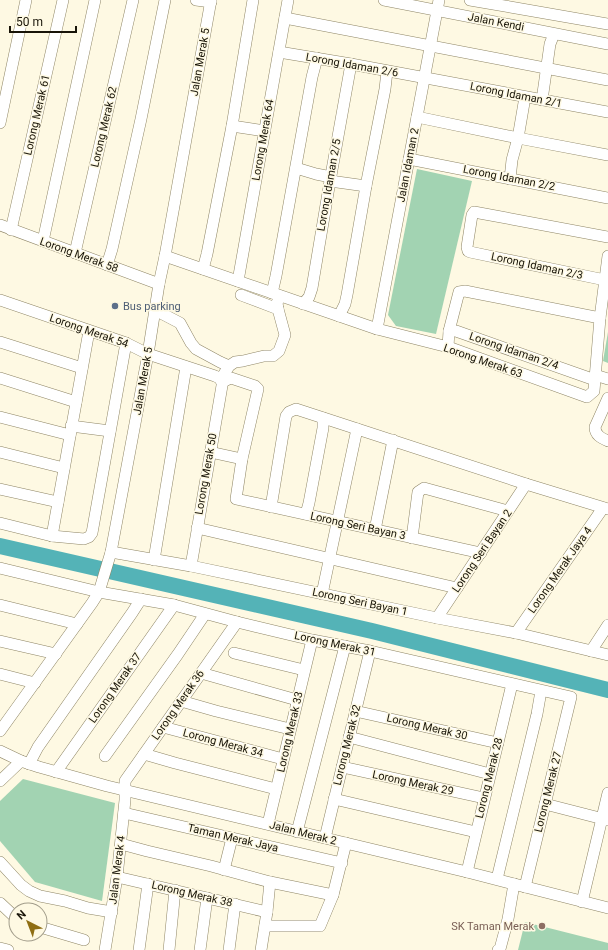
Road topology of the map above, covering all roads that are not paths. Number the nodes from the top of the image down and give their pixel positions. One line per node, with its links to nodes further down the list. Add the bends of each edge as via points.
1 (26, 0): 29 (street)
2 (63, 0): 41 (street, Lorong Merak 61)
3 (95, 0): 43 (street)
4 (133, 0): 44 (street, Lorong Merak 62)
5 (165, 0): 47 (street)
6 (196, 0): 11 (street)
7 (253, 0): 30 (street)
8 (288, 0): 13 (street, Lorong Merak 64)
9 (384, 0): 12 (street, Jalan Kendi)
10 (470, 0): 14 (street, Jalan Kendi)
11 (211, 1): 45 (street, Jalan Merak 5)
12 (438, 5): 15 (street, Jalan Kendi); 17 (street, Jalan Idaman 2)
13 (285, 18): 17 (street); 18 (street, Lorong Merak 64)
14 (608, 24)
15 (554, 34): 16 (street, Jalan Kendi); 21 (street)
16 (608, 44)
17 (430, 46): 21 (street); 23 (street, Jalan Idaman 2)
18 (279, 52): 19 (street, Lorong Idaman 2/6); 31 (street, Lorong Merak 64)
19 (317, 58): 20 (street, Lorong Idaman 2/6); 35 (street)
20 (351, 64): 22 (street, Lorong Idaman 2/6); 37 (street, Lorong Idaman 2/5)
21 (546, 68): 24 (street); 26 (street)
22 (387, 71): 23 (street, Lorong Idaman 2/6); 38 (street)
23 (424, 78): 25 (street, Lorong Idaman 2/1); 28 (street, Jalan Idaman 2)
24 (608, 80)
25 (525, 97): 26 (street, Lorong Idaman 2/1); 32 (street)
26 (542, 100): 27 (street, Lorong Idaman 2/1)
27 (608, 112)
28 (417, 118): 32 (street); 34 (street, Jalan Idaman 2)
29 (0, 123)
30 (232, 126): 31 (street); 48 (street)
31 (265, 131): 50 (street, Lorong Merak 64)
32 (518, 138): 33 (street); 36 (street)
33 (608, 155)
34 (409, 159): 36 (street, Lorong Idaman 2/2); 60 (street, Jalan Idaman 2)
35 (296, 168): 37 (street); 52 (street, via 276,276)
36 (510, 178): 39 (street, Lorong Idaman 2/2)
37 (330, 179): 38 (street); 55 (street, Lorong Idaman 2/5, via 312,288)
38 (366, 186): 58 (street, via 347,295)
39 (608, 198)
40 (0, 225): 41 (street, Lorong Merak 58)
41 (11, 230): 43 (street, Lorong Merak 58)
42 (608, 237): 49 (street, Lorong Idaman 2/3, via 474,212 467,248 470,252)
43 (43, 241): 44 (street, Lorong Merak 58)
44 (75, 253): 47 (street, Lorong Merak 58)
45 (165, 256): 48 (street, Lorong Merak 63); 51 (street, Jalan Merak 5)
46 (608, 256): 49 (street)
47 (107, 265): 51 (street, Lorong Merak 58)
48 (203, 269): 50 (street, Lorong Merak 63)
49 (604, 280): 59 (street)
50 (238, 281): 52 (street, Lorong Merak 63)
51 (159, 284): 57 (street, Jalan Merak 5)
52 (276, 294): 55 (street, Lorong Merak 63); 56 (street)
53 (241, 295): 56 (street)
54 (0, 300): 62 (street, Lorong Merak 54)
55 (303, 304): 58 (street, Lorong Merak 63)
56 (278, 309): 67 (street, via 285,335 279,351 273,356 235,362)
57 (155, 310): 66 (street, Jalan Merak 5); 67 (street, via 180,323 196,349)
58 (339, 316): 60 (street, Lorong Merak 63)
59 (600, 318): 61 (street, via 465,291 458,292); 70 (street)
60 (377, 329): 65 (street, Lorong Merak 63)
61 (448, 330): 65 (street); 70 (street, Lorong Idaman 2/4)
62 (89, 331): 64 (street, Lorong Merak 54); 69 (street)
63 (0, 342): 69 (street)
64 (126, 344): 66 (street, Lorong Merak 54); 80 (street)
65 (448, 348): 70 (street, Lorong Merak 63, via 587,398 594,391)
66 (148, 354): 68 (street, Lorong Merak 54); 101 (street, Jalan Merak 5)
67 (229, 366): 73 (street, Lorong Merak 50)
68 (186, 367): 73 (street, Lorong Merak 54, via 215,376); 103 (street)
69 (82, 368): 75 (street)
70 (595, 377): 72 (street, Lorong Idaman 2/4)
71 (0, 378): 75 (street)
72 (608, 380)
73 (222, 382): 84 (street, Lorong Merak 50); 85 (street, via 231,378 258,389)
74 (608, 398): 82 (street, via 595,431 602,439)
75 (76, 402): 79 (street)
76 (0, 417): 79 (street)
77 (323, 418): 78 (street); 90 (street, via 296,409 286,416); 93 (street)
78 (357, 429): 81 (street); 94 (street)
79 (71, 431): 80 (street); 86 (street)
80 (110, 431): 98 (street, via 92,533 84,539)
81 (393, 440): 87 (street); 97 (street)
82 (608, 441)
83 (0, 452): 86 (street)
84 (210, 452): 85 (street); 96 (street, Lorong Merak 50)
85 (242, 459): 90 (street, Lorong Seri Bayan 3, via 236,499)
86 (64, 468): 89 (street)
87 (526, 484): 91 (street); 92 (street, Lorong Seri Bayan 2)
88 (0, 489): 89 (street)
89 (58, 502): 98 (street)
90 (271, 507): 93 (street, Lorong Seri Bayan 3)
91 (605, 508): 117 (street, Lorong Merak Jaya 4)
92 (508, 511): 99 (street, via 424,488 418,492); 100 (street, Lorong Seri Bayan 2)
93 (306, 514): 94 (street, Lorong Seri Bayan 3)
94 (337, 521): 97 (street, Lorong Seri Bayan 3); 102 (street)
95 (0, 522): 98 (street)
96 (197, 528): 102 (street); 104 (street, Lorong Merak 50)
97 (375, 530): 99 (street, Lorong Seri Bayan 3)
98 (52, 536)
99 (412, 538): 100 (street, Lorong Seri Bayan 3)
100 (481, 553): 106 (street, Lorong Seri Bayan 2)
101 (110, 556): 103 (street, Lorong Seri Bayan 1); 107 (street, Jalan Merak 5)
102 (329, 559): 106 (street); 108 (street)
103 (154, 560): 104 (street, Lorong Seri Bayan 1)
104 (191, 566): 108 (street, Lorong Seri Bayan 1)
105 (0, 568): 107 (street, Lorong Merak 31)
106 (457, 588): 113 (street, Lorong Seri Bayan 2)
107 (99, 592): 109 (street, Lorong Merak 31); 115 (street, Jalan Merak 5)
108 (322, 594): 113 (street, Lorong Seri Bayan 1)
109 (141, 599): 110 (street, Lorong Merak 31); 145 (street)
110 (174, 605): 112 (street, Lorong Merak 31); 147 (street, Lorong Merak 37)
111 (0, 606): 115 (street)
112 (205, 614): 114 (street, Lorong Merak 31); 143 (street)
113 (437, 618): 117 (street, Lorong Seri Bayan 1)
114 (237, 622): 118 (street, Lorong Merak 31); 127 (street, Lorong Merak 36)
115 (77, 624): 124 (street, Jalan Merak 5)
116 (608, 625): 122 (street)
117 (516, 633): 122 (street, Lorong Seri Bayan 1)
118 (312, 640): 120 (street, Lorong Merak 31); 126 (street, Lorong Merak 33)
119 (0, 641): 124 (street)
120 (345, 646): 121 (street, Lorong Merak 31); 159 (street)
121 (370, 651): 130 (street, Lorong Merak 31); 135 (street, Lorong Merak 32)
122 (591, 651): 125 (street, Lorong Seri Bayan 1)
123 (234, 653): 126 (street)
124 (56, 654): 129 (street, Jalan Merak 5)
125 (608, 655)
126 (304, 670): 133 (street, Lorong Merak 33)
127 (201, 673): 133 (street); 134 (street, Lorong Merak 36)
128 (0, 674): 129 (street)
129 (35, 682): 138 (street, Jalan Merak 5)
130 (512, 684): 131 (street, Lorong Merak 31); 140 (street, Lorong Merak 28)
131 (541, 691): 132 (street, Lorong Merak 31); 170 (street)
132 (570, 698): 155 (street, Lorong Merak 27)
133 (297, 700): 137 (street, Lorong Merak 33)
134 (181, 701): 136 (street, Lorong Merak 36); 137 (street)
135 (355, 711): 139 (street, Lorong Merak 32); 140 (street, Lorong Merak 30)
136 (163, 728): 142 (street, Lorong Merak 36); 144 (street, Lorong Merak 34)
137 (290, 729): 144 (street, Lorong Merak 33)
138 (0, 731)
139 (349, 737): 146 (street, Lorong Merak 32); 148 (street)
140 (498, 743): 148 (street, Lorong Merak 28)
141 (0, 752): 145 (street, Jalan Merak 2)
142 (144, 754): 150 (street, Lorong Merak 36, via 125,781); 151 (street)
143 (105, 756)
144 (283, 759): 151 (street, Lorong Merak 33)
145 (25, 762): 147 (street, Jalan Merak 2); 149 (street)
146 (342, 767): 153 (street, Lorong Merak 29); 154 (street, Lorong Merak 32)
147 (56, 772): 150 (street, Jalan Merak 2)
148 (490, 774): 153 (street, Lorong Merak 28)
149 (0, 781)
150 (125, 789): 156 (street, Jalan Merak 4); 158 (street, Jalan Merak 2)
151 (276, 789): 158 (street, Lorong Merak 33)
152 (608, 794): 157 (street)
153 (484, 798): 160 (street, Lorong Merak 28)
154 (334, 799): 160 (street); 162 (street, Lorong Merak 32)
155 (545, 804): 157 (street); 174 (street, Lorong Merak 27)
156 (124, 813): 161 (street, Taman Merak Jaya); 164 (street, Jalan Merak 4)
157 (605, 819): 179 (street)
158 (268, 824): 159 (street, Jalan Merak 2)
159 (298, 832): 162 (street, Jalan Merak 2)
160 (476, 832): 168 (street, Lorong Merak 28)
161 (232, 838): 166 (street, Taman Merak Jaya); 167 (street)
162 (324, 838): 163 (street, Jalan Merak 2)
163 (346, 843): 166 (street); 168 (street, Jalan Merak 2)
164 (121, 844): 167 (street); 169 (street, Jalan Merak 4)
165 (0, 862): 183 (street, via 21,885 40,896)
166 (342, 862): 176 (street)
167 (224, 870): 171 (street)
168 (467, 872): 170 (street, Jalan Merak 2)
169 (117, 877): 172 (street, Lorong Merak 38); 183 (street, Jalan Merak 4)
170 (497, 879): 173 (street, Jalan Merak 2)
171 (270, 882): 176 (street); 184 (street)
172 (148, 884): 175 (street, Lorong Merak 38); 191 (street)
173 (514, 884): 174 (street, Jalan Merak 2); 196 (street, via 508,919)
174 (525, 887): 179 (street, Jalan Merak 2)
175 (175, 890): 177 (street, Lorong Merak 38); 192 (street)
176 (333, 895): 185 (street, via 320,926)
177 (207, 898): 180 (street, Lorong Merak 38); 193 (street)
178 (0, 902): 182 (street)
179 (582, 902): 181 (street, Jalan Merak 2)
180 (235, 904): 184 (street, Lorong Merak 38); 194 (street)
181 (608, 908)
182 (8, 910)
183 (112, 912): 190 (street, Jalan Merak 4)
184 (267, 912): 185 (street)
185 (265, 926): 195 (street)
186 (48, 929): 187 (street)
187 (84, 940)
188 (0, 948): 189 (street)
189 (8, 950)
190 (105, 950)
191 (139, 950)
192 (169, 950)
193 (200, 950)
194 (229, 950)
195 (261, 950)
196 (498, 950)

